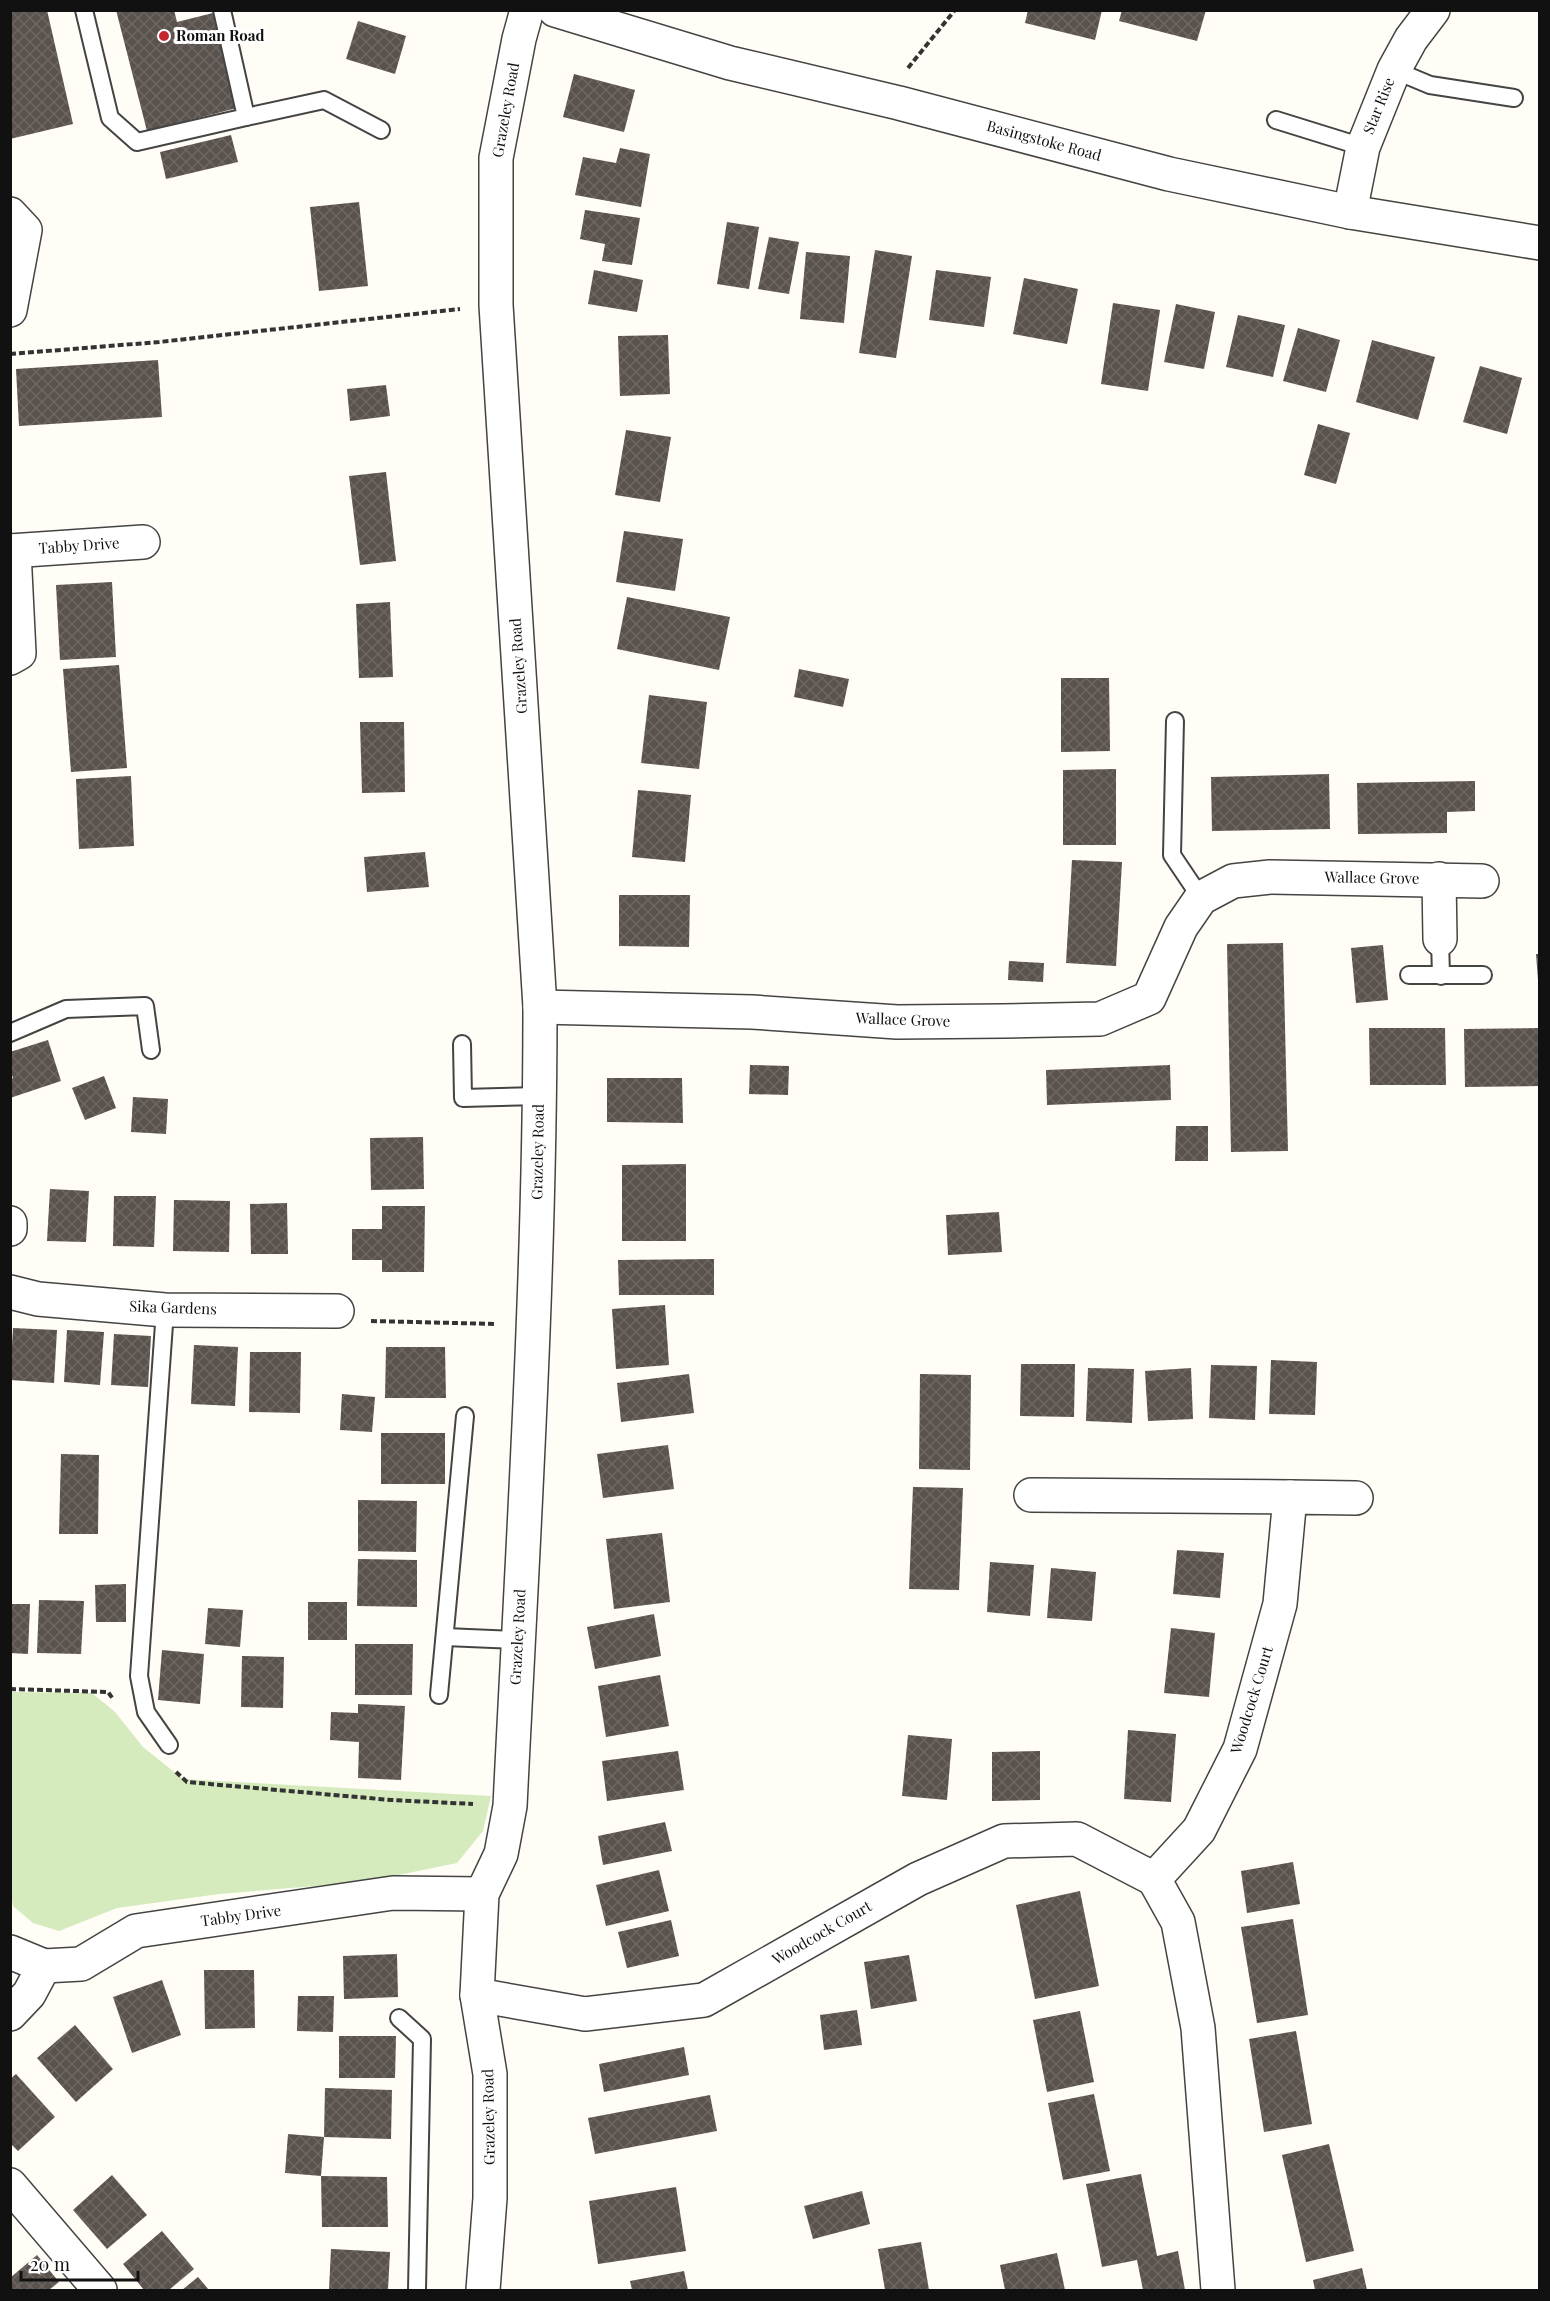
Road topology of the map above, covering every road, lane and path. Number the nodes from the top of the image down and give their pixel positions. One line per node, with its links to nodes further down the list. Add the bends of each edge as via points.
1 (84, 10): 10 (lane, via 110,118 137,142)
2 (222, 10): 10 (lane)
3 (526, 10): 17 (street, Grazeley Road, via 496,158)
4 (555, 10): 9 (street, Basingstoke Road, via 730,63)
5 (955, 10): 9 (path, via 908,69)
6 (1433, 10): 7 (street, Star Rise)
7 (1394, 70): 8 (lane, via 1430,85); 13 (street, Star Rise)
8 (1514, 98)
9 (899, 104): 14 (street, Basingstoke Road, via 1169,174)
10 (246, 117): 12 (lane, via 324,100)
11 (1276, 120): 13 (lane)
12 (381, 130)
13 (1363, 147): 14 (street, Star Rise)
14 (1350, 212): 16 (street, Basingstoke Road)
15 (10, 214): 18 (street, via 25,230)
16 (1539, 243)
17 (496, 305): 19 (path, via 159,342); 31 (street, Grazeley Road)
18 (10, 310)
19 (10, 354)
20 (143, 542): 21 (street, Tabby Drive)
21 (12, 551): 22 (street, Tabby Drive, via 19,653)
22 (10, 658)
23 (1175, 721): 26 (lane, via 1172,855)
24 (1439, 879): 25 (street, Wallace Grove); 26 (street, Wallace Grove, via 1270,877 1233,881); 27 (street, Wallace Grove)
25 (1482, 880)
26 (1202, 898): 31 (street, Wallace Grove, via 1181,927 1149,998 1101,1019 897,1022 752,1012)
27 (1440, 939): 30 (lane)
28 (1409, 975): 30 (lane)
29 (1483, 975): 30 (lane)
30 (1441, 976)
31 (540, 1008): 35 (street, Grazeley Road)
32 (10, 1033): 34 (lane, via 66,1009 145,1006)
33 (462, 1044): 35 (lane, via 463,1098)
34 (151, 1050)
35 (540, 1096): 41 (street, Grazeley Road)
36 (10, 1222): 37 (street)
37 (10, 1229)
38 (10, 1292): 39 (street, Sika Gardens, via 38,1299)
39 (165, 1310): 40 (street, Sika Gardens); 51 (lane, via 139,1676 146,1712)
40 (337, 1311): 41 (path, via 353,1320)
41 (534, 1324): 47 (street, Grazeley Road)
42 (465, 1416): 46 (lane)
43 (1031, 1495): 44 (street)
44 (1290, 1497): 45 (street); 54 (street, Woodcock Court, via 1280,1604 1240,1749 1199,1830)
45 (1356, 1498)
46 (445, 1636): 47 (lane); 49 (lane)
47 (518, 1640): 53 (street, Grazeley Road)
48 (10, 1689): 50 (path, via 108,1692)
49 (439, 1695)
50 (114, 1702)
51 (170, 1745)
52 (172, 1769): 53 (path, via 187,1782)
53 (510, 1806): 55 (street, Grazeley Road, via 501,1854)
54 (1154, 1879): 58 (street, Woodcock Court, via 1077,1839 1004,1841 918,1879 704,2000 585,2014); 65 (street, via 1178,1922 1198,2028)
55 (482, 1894): 57 (street, Tabby Drive, via 393,1893 136,1931 81,1964); 58 (street, Grazeley Road)
56 (10, 1952): 57 (street, Tabby Drive)
57 (44, 1966): 59 (street, via 29,1994)
58 (477, 1995): 64 (street, Grazeley Road, via 490,2074 490,2198)
59 (10, 2014)
60 (399, 2018): 63 (lane, via 422,2039)
61 (10, 2185): 62 (street)
62 (100, 2290)
63 (417, 2290)
64 (483, 2290)
65 (1218, 2290)

